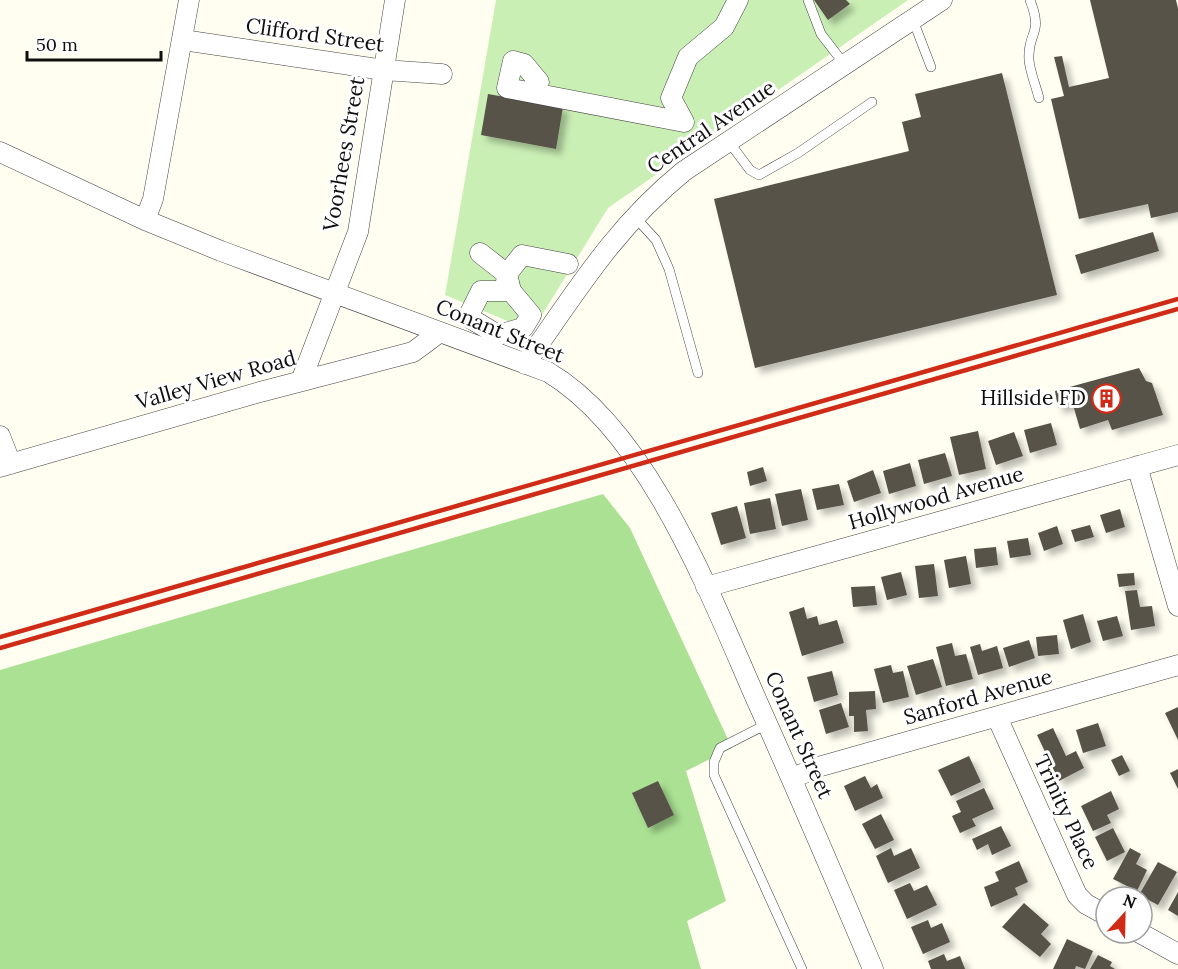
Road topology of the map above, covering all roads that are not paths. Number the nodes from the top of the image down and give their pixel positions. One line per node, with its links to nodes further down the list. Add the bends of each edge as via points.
1 (189, 0): 8 (street)
2 (395, 0): 11 (street, Voorhees Street)
3 (738, 0): 13 (street, via 724,27 687,57 670,98 684,122 507,88 513,61 524,64)
4 (808, 0): 9 (lane, via 820,34)
5 (942, 0): 7 (street, Central Avenue)
6 (1030, 0): 14 (lane, via 1037,19 1029,62)
7 (913, 20): 9 (street, Central Avenue); 10 (lane)
8 (183, 40): 11 (street, Clifford Street); 19 (street, via 153,199)
9 (845, 65): 16 (street, Central Avenue)
10 (930, 67)
11 (384, 70): 12 (street, Clifford Street); 22 (street, Voorhees Street, via 358,232)
12 (442, 74)
13 (539, 82)
14 (1039, 98)
15 (872, 102): 16 (lane, via 759,175 750,170)
16 (729, 142): 18 (street, Central Avenue, via 684,171)
17 (0, 152): 19 (street, Conant Street)
18 (634, 216): 24 (street, Central Avenue, via 597,259); 25 (lane, via 656,240 669,269)
19 (145, 220): 22 (street, Conant Street)
20 (480, 253): 21 (street, via 507,274 522,255)
21 (568, 264)
22 (335, 292): 23 (street, Conant Street); 26 (street, Voorhees Street)
23 (440, 332): 24 (street, Conant Street); 26 (street, Valley View Road, via 413,352)
24 (525, 364): 31 (street, Conant Street, via 570,385 622,439 669,514)
25 (698, 373)
26 (301, 381): 29 (street, Valley View Road)
27 (0, 436): 29 (street)
28 (1178, 455): 30 (street, Hollywood Avenue)
29 (5, 465)
30 (1137, 466): 31 (street, Hollywood Avenue); 32 (street)
31 (706, 587): 35 (street, Conant Street)
32 (1178, 606)
33 (1178, 665): 34 (street, Sanford Avenue)
34 (997, 717): 36 (street, Sanford Avenue, via 818,767); 37 (street, Trinity Place, via 1077,895)
35 (767, 724): 36 (street, Conant Street); 40 (lane, via 720,748 714,775)
36 (793, 778): 41 (street, Conant Street)
37 (1094, 908)
38 (1154, 941): 39 (street)
39 (1178, 954)
40 (802, 969)
41 (873, 969)

